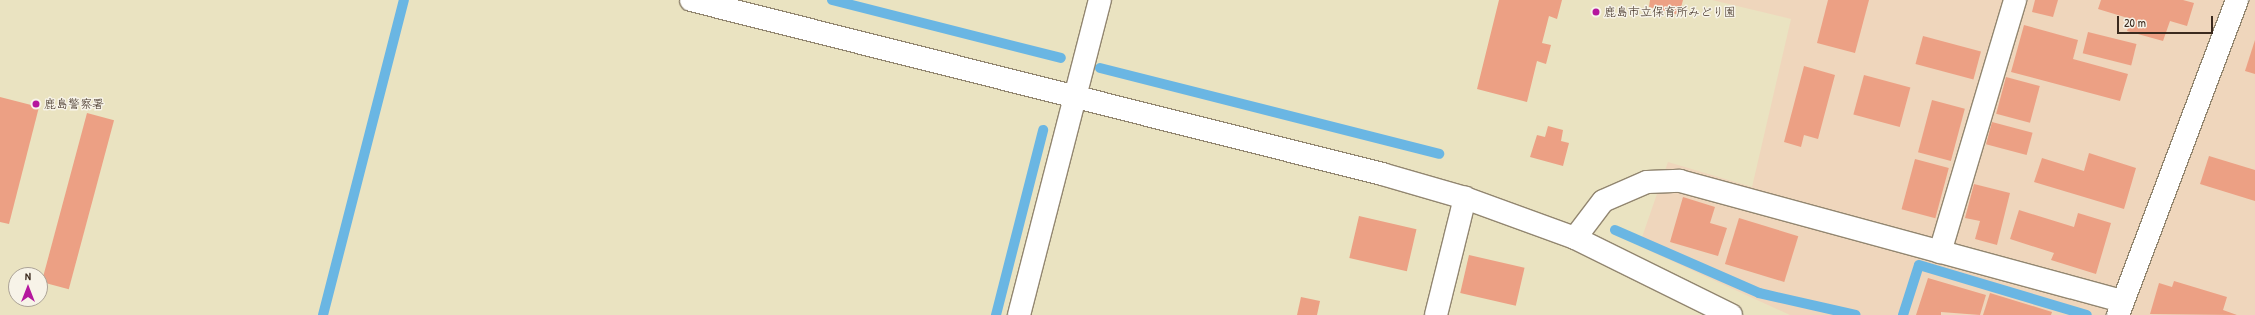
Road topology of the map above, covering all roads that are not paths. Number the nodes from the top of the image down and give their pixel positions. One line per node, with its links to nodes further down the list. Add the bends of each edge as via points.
1 (692, 0): 5 (street)
2 (1100, 0): 5 (street)
3 (2015, 0): 8 (street)
4 (2237, 0): 9 (street)
5 (1075, 97): 6 (street, via 1382,174); 10 (street)
6 (1465, 198): 7 (street); 11 (street)
7 (1575, 238): 8 (street, via 1603,201 1647,182 1680,181); 12 (street)
8 (1940, 252): 9 (street)
9 (2121, 308)
10 (1019, 315)
11 (1436, 315)
12 (1731, 315)

